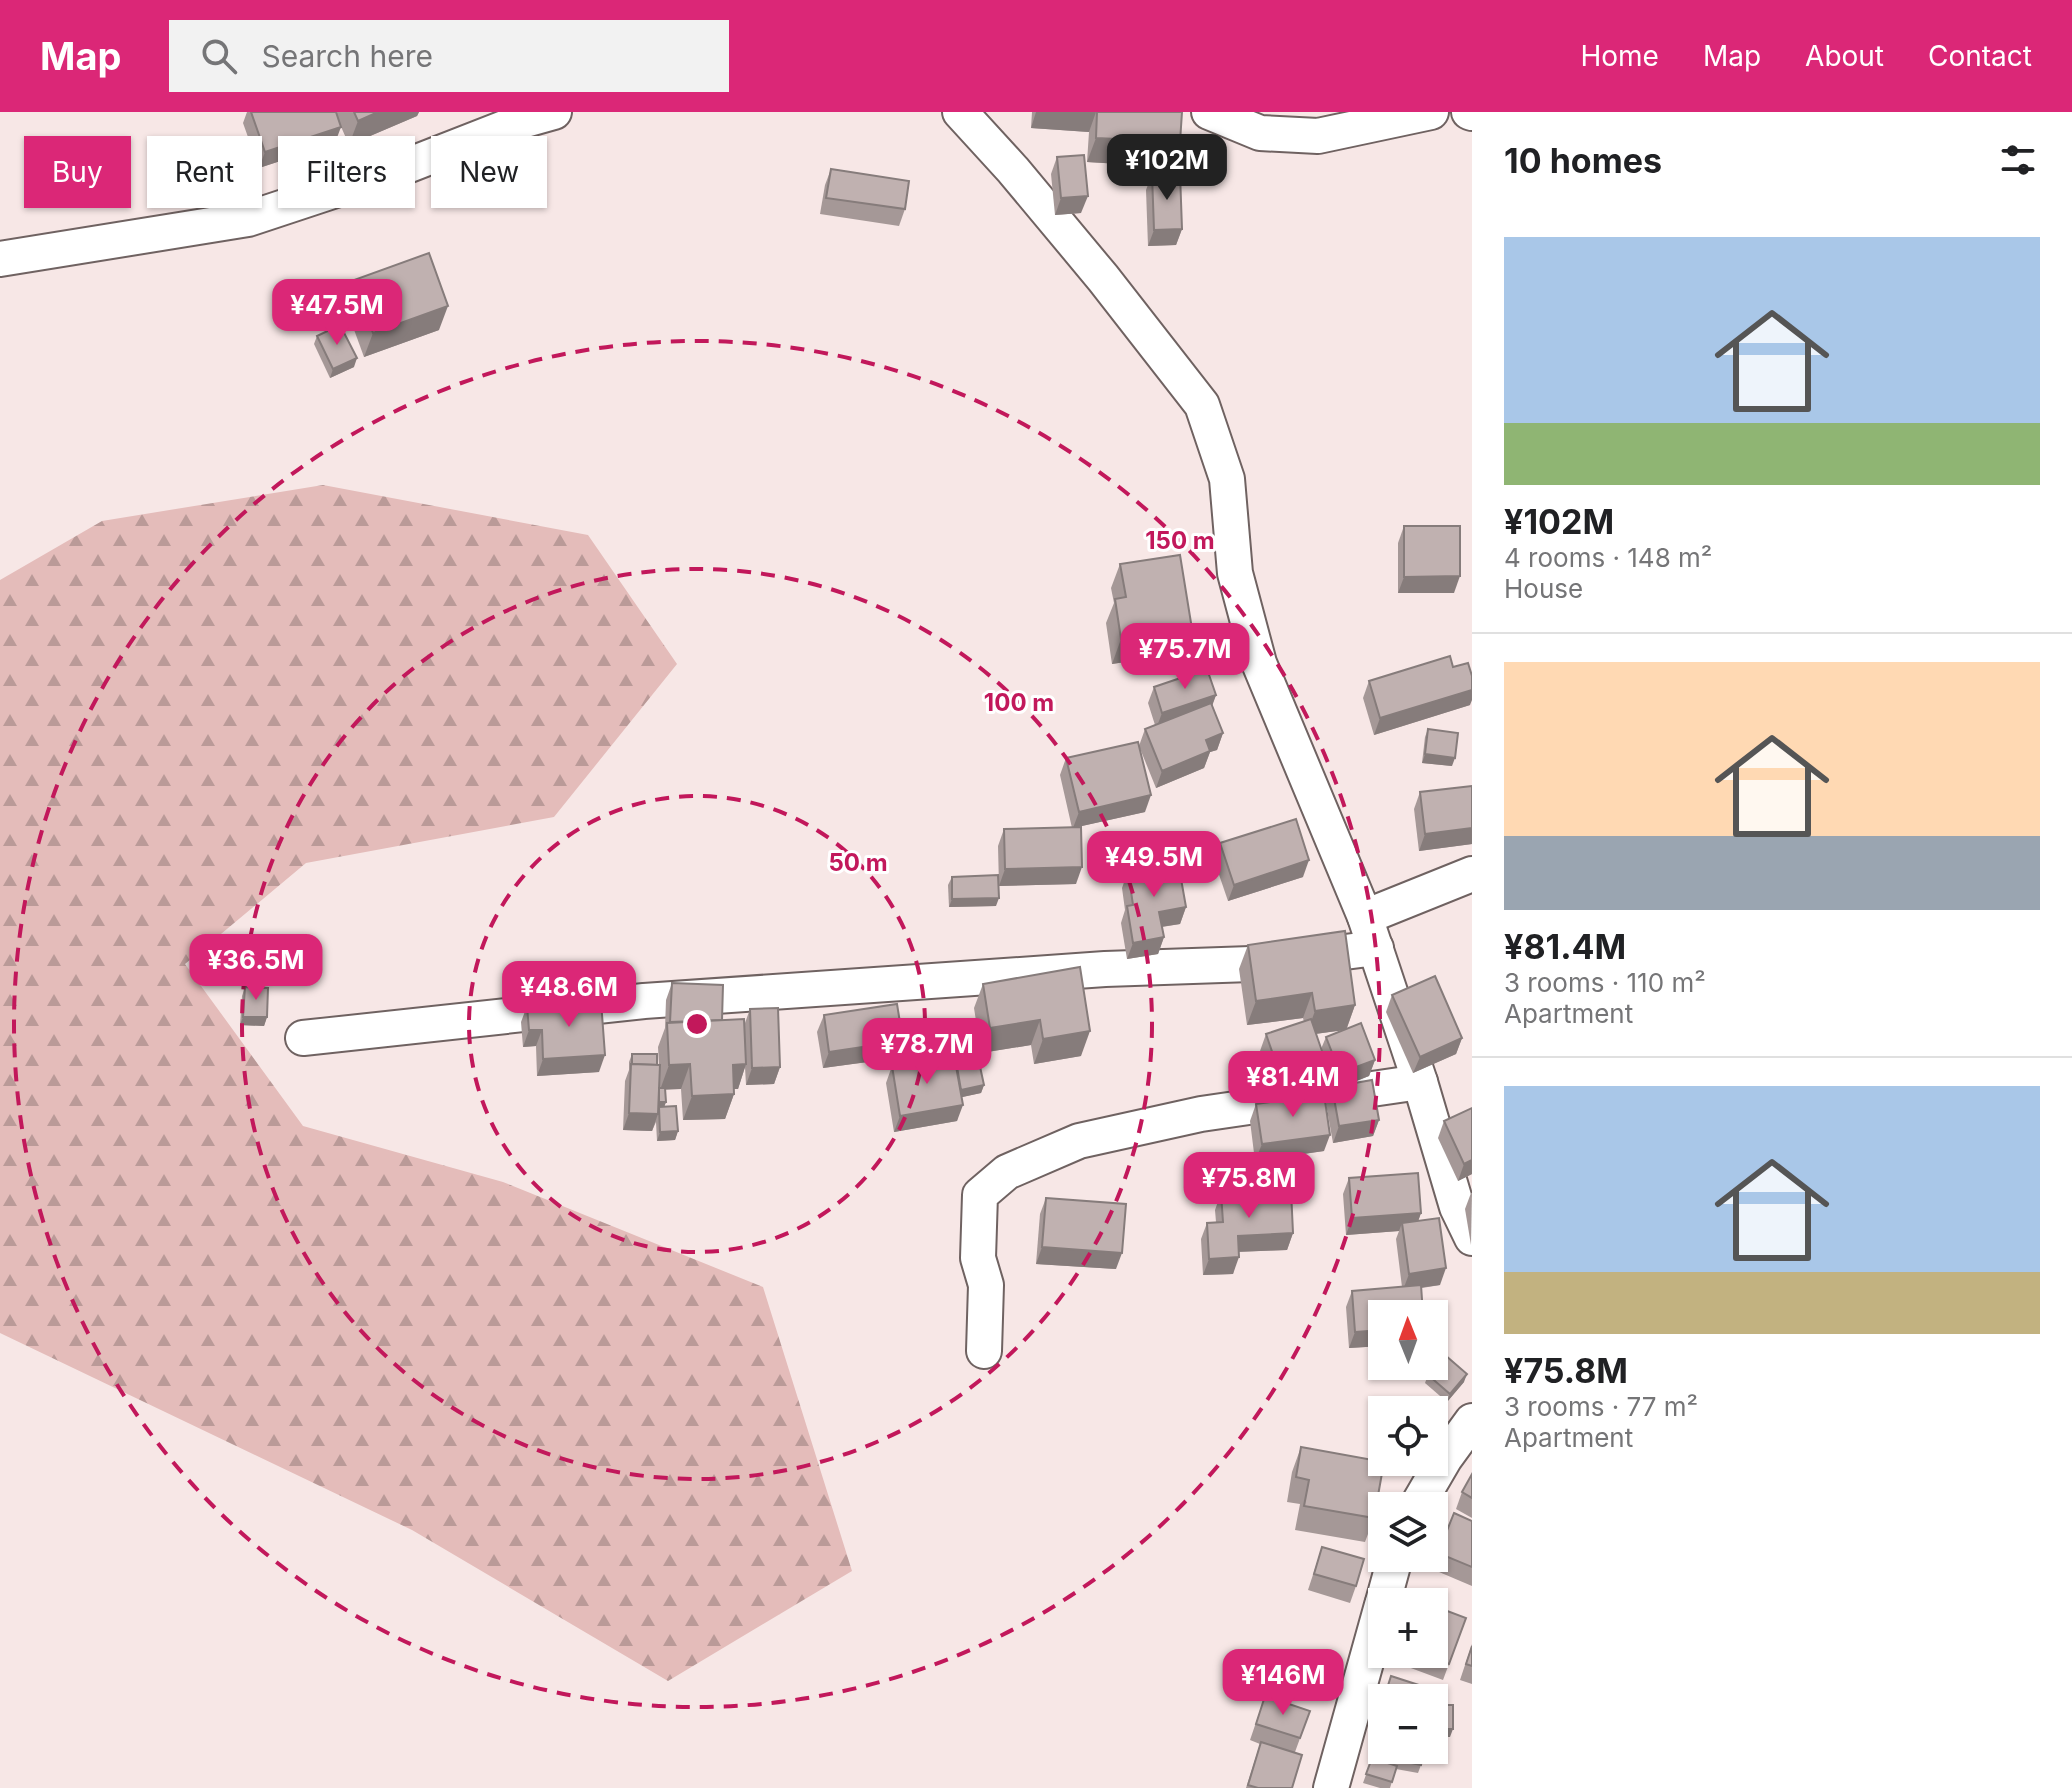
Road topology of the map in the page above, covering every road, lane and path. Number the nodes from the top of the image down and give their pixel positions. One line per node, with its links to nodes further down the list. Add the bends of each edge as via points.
1 (554, 112): 5 (street, via 248,219)
2 (1209, 112): 3 (street, via 1260,133 1318,136)
3 (1431, 112)
4 (957, 114): 7 (street, via 1013,170 1202,405 1227,479 1235,573 1259,663)
5 (2, 269)
6 (1472, 874): 7 (street)
7 (1370, 932): 8 (street, via 1251,964 644,1001); 9 (street)
8 (303, 1038)
9 (1420, 1082): 10 (street, via 1457,1207); 11 (street, via 1186,1117 1079,1141 1007,1172 980,1195)
10 (1472, 1238)
11 (984, 1351)
12 (1472, 1421): 13 (street)
13 (1425, 1492)
14 (1368, 1655): 15 (street)
15 (1331, 1788)

